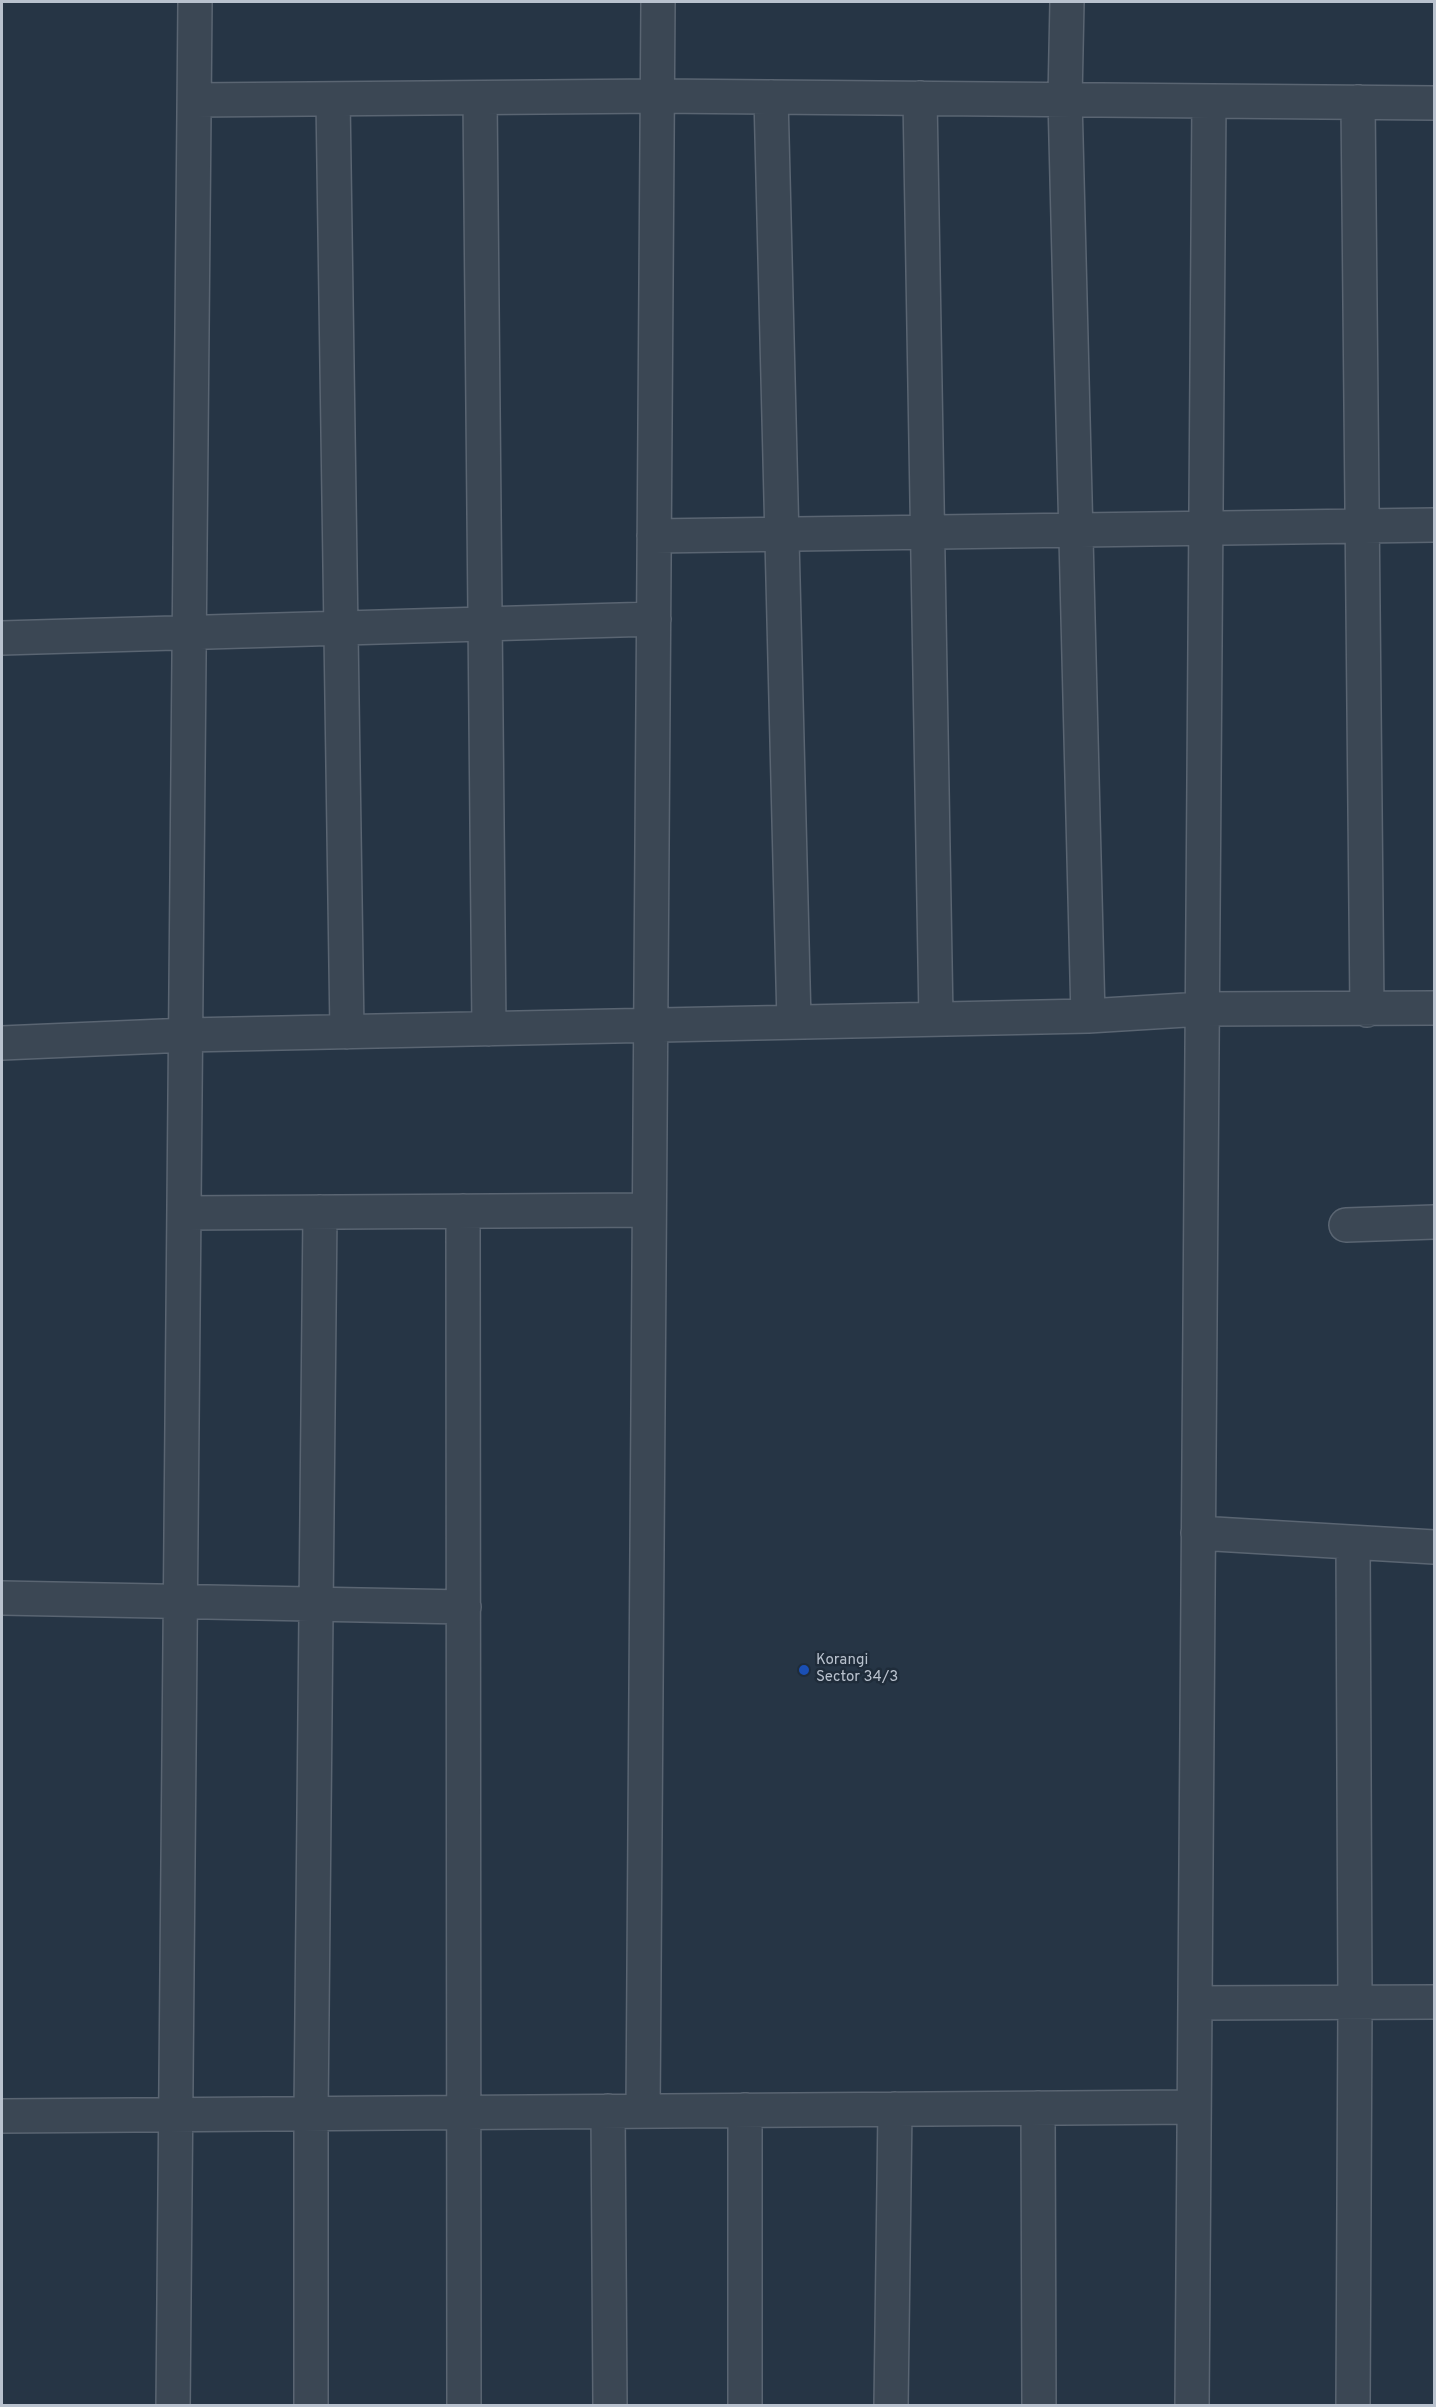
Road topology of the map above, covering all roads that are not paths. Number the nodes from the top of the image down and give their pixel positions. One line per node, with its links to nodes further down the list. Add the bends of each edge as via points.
1 (195, 2): 10 (street)
2 (658, 2): 4 (street)
3 (1066, 2): 9 (street)
4 (658, 96): 5 (street); 6 (street); 20 (street)
5 (771, 97): 7 (street); 19 (street)
6 (480, 98): 8 (street); 22 (street)
7 (920, 98): 9 (street); 18 (street)
8 (333, 99): 10 (street); 23 (street)
9 (1065, 99): 11 (street); 17 (street)
10 (195, 100): 24 (street)
11 (1209, 101): 12 (street); 16 (street)
12 (1358, 102): 13 (street); 15 (street)
13 (1434, 103)
14 (1434, 525): 15 (street)
15 (1362, 526): 16 (street); 28 (street)
16 (1206, 528): 17 (street); 27 (street)
17 (1076, 530): 18 (street); 29 (street)
18 (927, 532): 19 (street); 30 (street)
19 (782, 534): 20 (street); 31 (street)
20 (654, 536): 21 (street)
21 (654, 619): 22 (street); 32 (street)
22 (485, 624): 23 (street); 33 (street)
23 (342, 628): 24 (street); 34 (street)
24 (190, 633): 25 (street); 35 (street)
25 (2, 638)
26 (1434, 1008): 28 (street)
27 (1202, 1009): 28 (street); 29 (street); 43 (street)
28 (1367, 1010)
29 (1088, 1016): 30 (street)
30 (936, 1019): 31 (street)
31 (794, 1022): 32 (street)
32 (651, 1025): 33 (street); 37 (street)
33 (489, 1029): 34 (street)
34 (347, 1032): 35 (street)
35 (187, 1035): 36 (street); 40 (street)
36 (2, 1043)
37 (649, 1210): 38 (street); 58 (street)
38 (463, 1211): 39 (street); 49 (street)
39 (320, 1212): 40 (street); 48 (street)
40 (184, 1213): 47 (street)
41 (1434, 1222): 42 (street)
42 (1346, 1225)
43 (1198, 1533): 44 (street); 52 (street)
44 (1353, 1543): 45 (street); 50 (street)
45 (1434, 1547)
46 (2, 1598): 47 (street)
47 (180, 1601): 48 (street); 61 (street)
48 (316, 1604): 49 (street); 60 (street)
49 (464, 1607): 59 (street)
50 (1355, 2002): 51 (street); 52 (street); 71 (street)
51 (1434, 2002)
52 (1195, 2003): 53 (street)
53 (1194, 2107): 54 (street); 70 (street)
54 (1038, 2108): 55 (street); 69 (street)
55 (895, 2109): 56 (street); 68 (street)
56 (745, 2110): 58 (street); 67 (street)
57 (608, 2111): 58 (street); 59 (street); 66 (street)
58 (643, 2111)
59 (464, 2112): 60 (street); 65 (street)
60 (311, 2113): 61 (street); 64 (street)
61 (175, 2114): 62 (street); 63 (street)
62 (2, 2116)
63 (173, 2406)
64 (311, 2406)
65 (465, 2406)
66 (610, 2406)
67 (745, 2406)
68 (891, 2406)
69 (1039, 2406)
70 (1192, 2406)
71 (1353, 2406)

